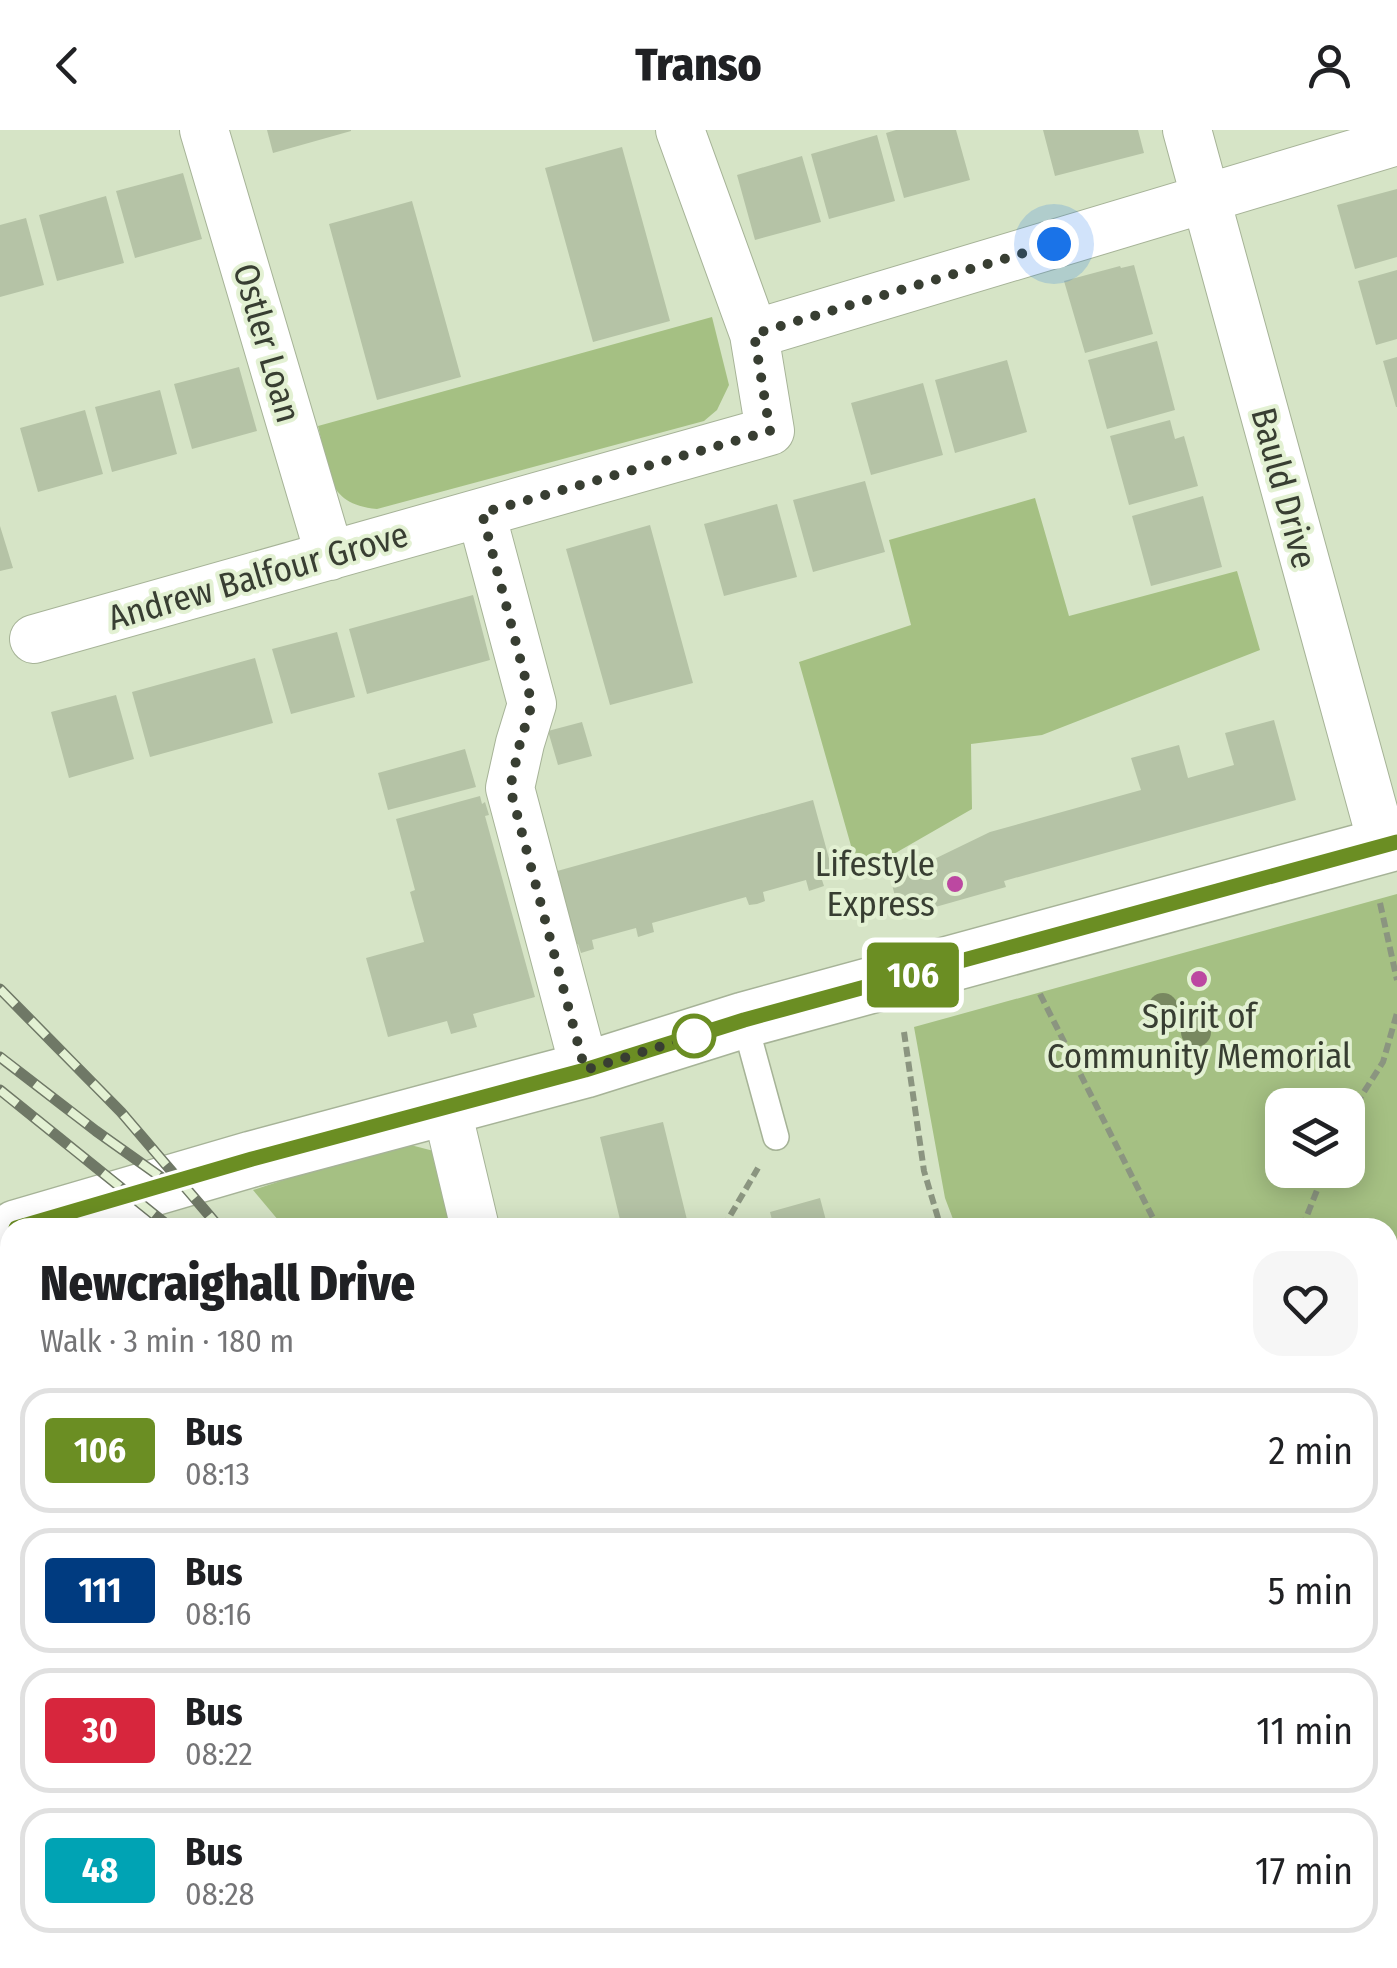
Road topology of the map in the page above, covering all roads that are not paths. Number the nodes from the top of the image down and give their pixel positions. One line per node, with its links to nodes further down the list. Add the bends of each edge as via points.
1 (204, 130): 8 (street, Ostler Loan)
2 (680, 130): 6 (street, Andrew Balfour Grove)
3 (1187, 130): 5 (street, Bauld Drive)
4 (1397, 142): 5 (street)
5 (1205, 200): 6 (street); 10 (street, Bauld Drive)
6 (754, 334): 7 (street, Andrew Balfour Grove, via 770,431)
7 (482, 513): 8 (street, Andrew Balfour Grove); 12 (street, via 532,704 510,788)
8 (330, 556): 9 (street, Andrew Balfour Grove)
9 (34, 639)
10 (1382, 846): 11 (main road)
11 (744, 1020): 12 (main road); 14 (lane)
12 (585, 1070): 13 (main road)
13 (446, 1106): 15 (main road); 16 (street)
14 (776, 1137)
15 (48, 1218)
16 (473, 1218)

